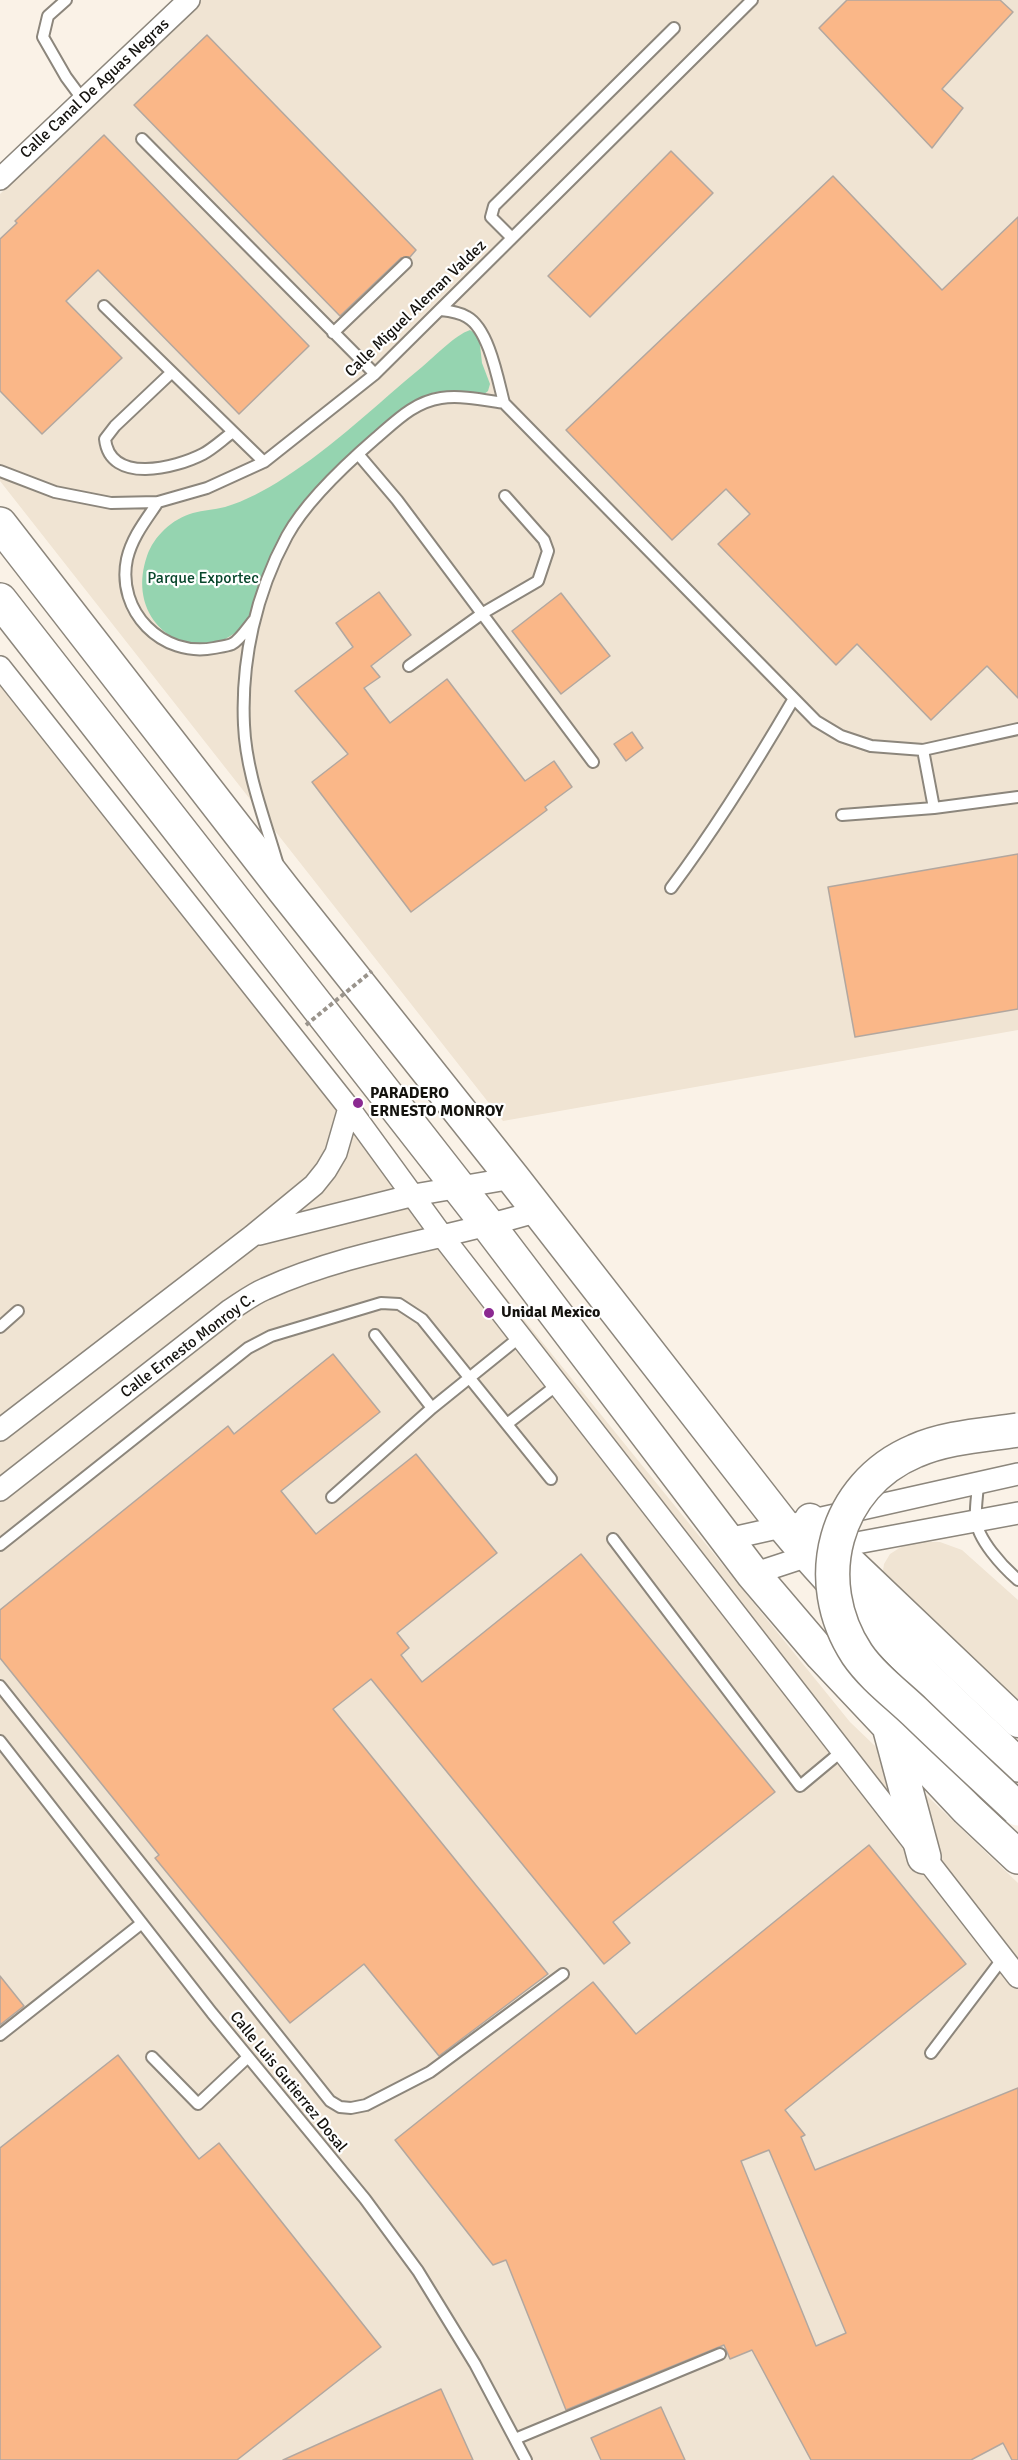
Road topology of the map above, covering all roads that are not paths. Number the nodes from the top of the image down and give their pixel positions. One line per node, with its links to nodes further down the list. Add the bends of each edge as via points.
1 (66, 0): 5 (lane, via 48,16 43,37)
2 (189, 0): 5 (street, Calle Canal De Aguas Negras)
3 (752, 0): 8 (lane, Calle Miguel Aleman Valdez)
4 (674, 28): 8 (lane, via 494,206 492,218)
5 (83, 100): 7 (street, Calle Canal De Aguas Negras)
6 (142, 139): 12 (lane)
7 (0, 179)
8 (511, 237): 11 (lane, Calle Miguel Aleman Valdez)
9 (406, 263): 12 (lane)
10 (104, 306): 13 (lane)
11 (440, 310): 14 (lane, Calle Miguel Aleman Valdez); 15 (lane, via 463,315 478,326 495,366)
12 (333, 333): 14 (lane)
13 (171, 373): 16 (lane); 16 (lane, via 105,439 114,458 142,470 175,466 204,453)
14 (375, 374): 18 (lane, Calle Miguel Aleman Valdez)
15 (504, 403): 17 (lane, via 441,398 415,405); 28 (lane)
16 (233, 432): 18 (lane)
17 (358, 454): 24 (lane); 25 (lane, via 311,503 288,535)
18 (264, 462): 21 (lane, Calle Miguel Aleman Valdez, via 207,488)
19 (0, 471): 21 (lane, Calle Miguel Aleman Valdez, via 55,492 111,503)
20 (506, 496): 24 (lane, via 544,540 548,551 538,581)
21 (158, 502): 25 (lane, via 135,535 127,559 126,580 136,613 155,637 181,648 202,650 233,644)
22 (0, 524): 36 (main road)
23 (0, 600): 39 (main road)
24 (483, 613): 26 (lane); 31 (lane)
25 (254, 619): 36 (lane, via 244,726 253,786)
26 (409, 666)
27 (0, 667): 37 (street)
28 (793, 700): 30 (lane, via 841,736 871,746); 35 (lane, via 704,844)
29 (1018, 729): 30 (lane)
30 (923, 750): 33 (lane)
31 (593, 762)
32 (1018, 797): 33 (lane)
33 (934, 808): 34 (lane)
34 (842, 815)
35 (671, 888)
36 (284, 890): 38 (main road)
37 (349, 1108): 40 (street); 43 (street, via 336,1153 326,1170 314,1185)
38 (513, 1178): 39 (street); 41 (main road)
39 (459, 1188): 40 (street); 42 (main road)
40 (414, 1195): 43 (street); 44 (street)
41 (538, 1210): 42 (street, Calle Ernesto Monroy C.); 62 (main road)
42 (489, 1226): 44 (street, Calle Ernesto Monroy C.); 64 (main road)
43 (252, 1236): 53 (street)
44 (443, 1237): 48 (street); 58 (street, Calle Ernesto Monroy C., via 301,1275 263,1290 230,1310)
45 (18, 1311): 46 (lane)
46 (0, 1327)
47 (375, 1335): 51 (lane)
48 (520, 1337): 49 (lane); 50 (street)
49 (470, 1379): 51 (lane); 52 (lane); 65 (lane, via 422,1319 399,1304 381,1303 271,1336 248,1348)
50 (557, 1385): 52 (lane); 73 (street)
51 (432, 1408): 59 (lane)
52 (507, 1424): 56 (lane)
53 (0, 1430)
54 (1018, 1430): 75 (main road, bridge, via 935,1444 884,1469 858,1496 840,1530 832,1571 837,1612 858,1656)
55 (1018, 1474): 57 (street)
56 (551, 1479)
57 (978, 1481): 61 (lane); 62 (street)
58 (0, 1490)
59 (332, 1497)
60 (1018, 1513): 61 (street)
61 (976, 1521): 66 (street); 68 (lane, via 987,1545)
62 (796, 1522): 64 (street); 66 (main road)
63 (613, 1539): 73 (lane, via 800,1786)
64 (728, 1539): 67 (main road)
65 (0, 1545)
66 (821, 1551): 67 (street); 70 (street); 74 (main road, via 915,1666)
67 (753, 1574): 71 (main road)
68 (1018, 1580)
69 (0, 1686): 80 (lane, via 330,2101 340,2107 366,2105 430,2072)
70 (1018, 1722)
71 (889, 1726): 76 (main road); 77 (main road)
72 (0, 1741): 78 (lane, Calle Luis Gutierrez Dosal)
73 (842, 1751): 76 (street)
74 (1018, 1765)
75 (1018, 1809)
76 (924, 1857): 79 (street)
77 (1018, 1857)
78 (142, 1923): 82 (lane); 84 (lane, Calle Luis Gutierrez Dosal)
79 (1003, 1958): 81 (street); 83 (lane)
80 (563, 1974)
81 (1018, 1977)
82 (0, 2035)
83 (931, 2054)
84 (248, 2056): 85 (lane, via 198,2104); 87 (lane, Calle Luis Gutierrez Dosal, via 365,2199 418,2271)
85 (152, 2057)
86 (720, 2354): 87 (lane)
87 (515, 2439): 88 (lane, Calle Luis Gutierrez Dosal)
88 (526, 2460)

